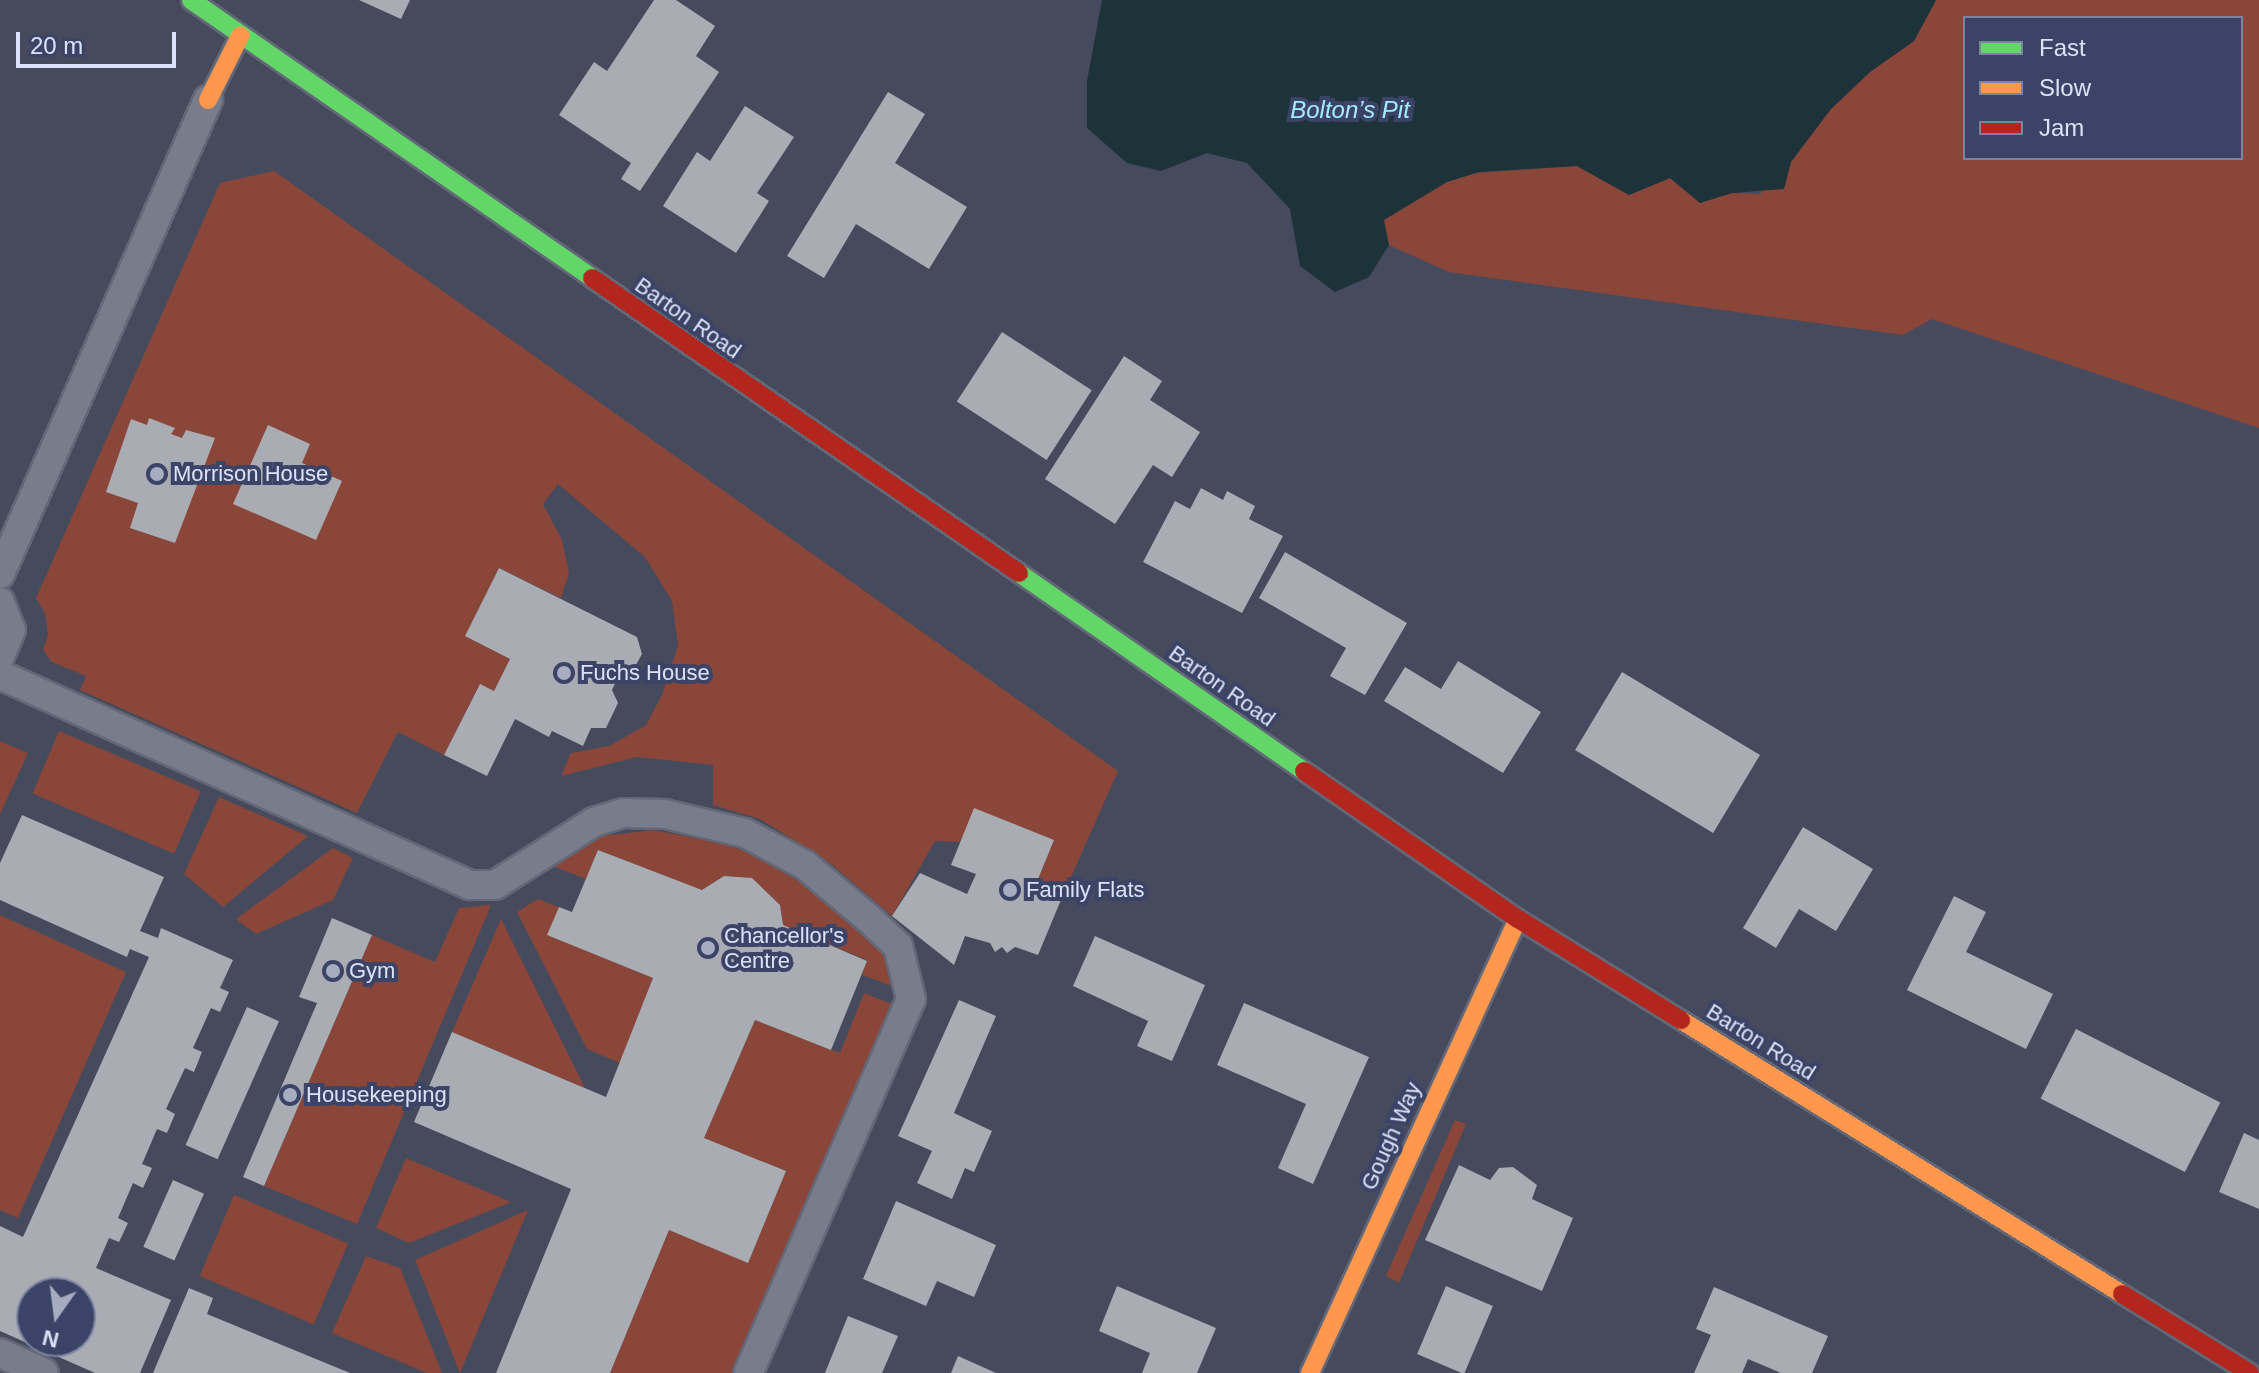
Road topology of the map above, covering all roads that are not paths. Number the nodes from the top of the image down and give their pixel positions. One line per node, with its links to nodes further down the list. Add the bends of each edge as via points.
1 (191, 0): 2 (main road, Barton Road)
2 (210, 6): 3 (main road, Barton Road)
3 (240, 36): 4 (main road); 9 (main road, Barton Road)
4 (208, 100): 5 (lane)
5 (0, 574)
6 (0, 602): 7 (lane, via 11,630)
7 (0, 656)
8 (0, 675): 12 (lane, via 470,885 495,885 594,822 624,813 665,814 745,833 805,865 868,918 898,946 911,999)
9 (1518, 919): 13 (main road, Gough Way); 14 (main road, Barton Road)
10 (0, 1353): 11 (lane)
11 (44, 1373)
12 (748, 1373)
13 (1310, 1373)
14 (2250, 1373)

